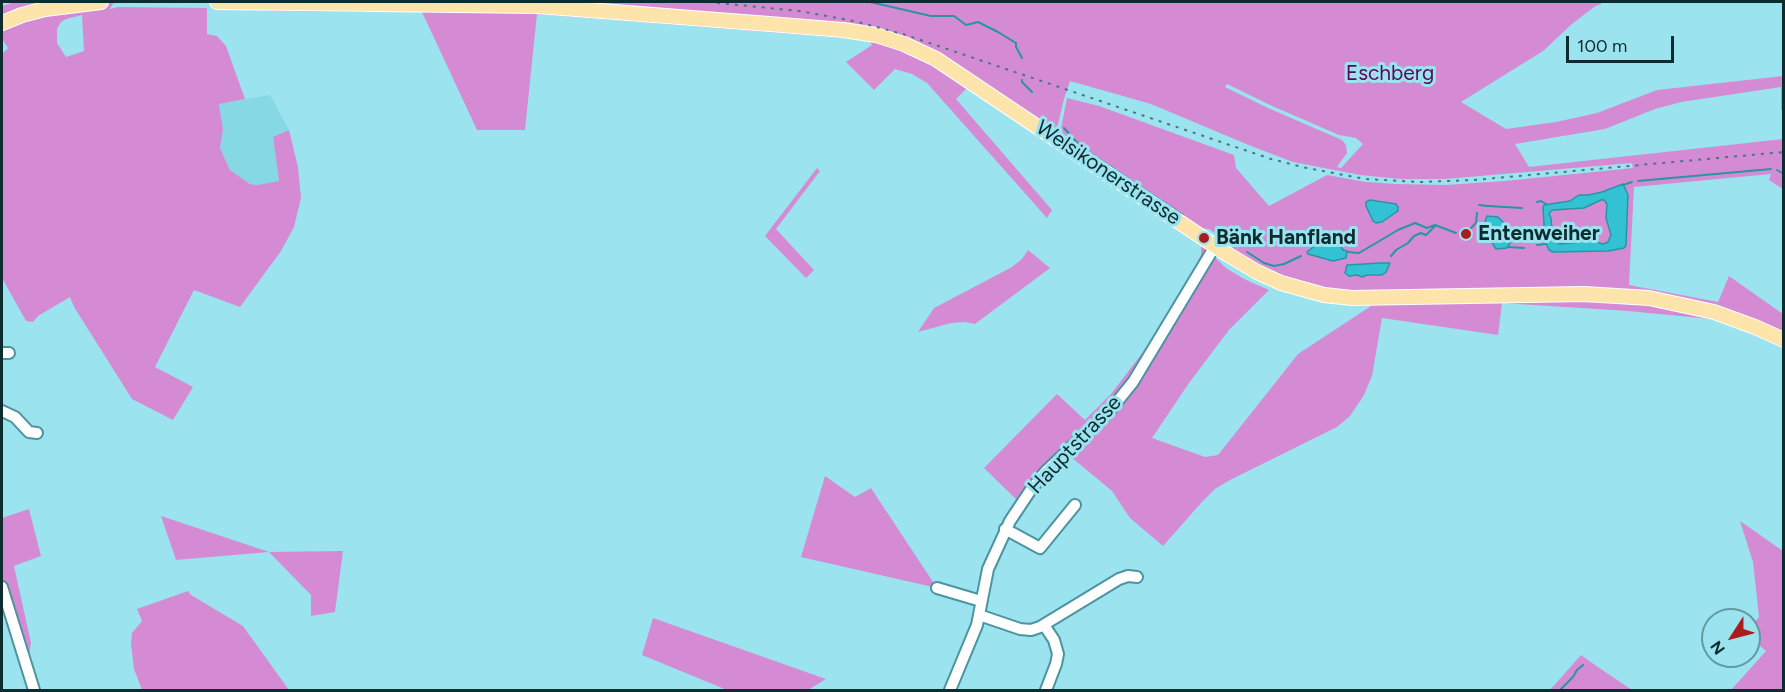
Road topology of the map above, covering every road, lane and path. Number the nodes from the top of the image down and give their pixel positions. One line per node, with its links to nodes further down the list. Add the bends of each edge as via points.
1 (101, 2): 3 (main road, via 45,9)
2 (218, 2): 4 (main road, Welsikonerstrasse, via 537,6 876,35 920,50 951,68)
3 (2, 23)
4 (1215, 246): 5 (main road, Welsikonerstrasse, via 1267,277 1336,297 1629,296 1714,312); 9 (street, Hauptstrasse, via 1133,382 1112,408 1045,472)
5 (1784, 340)
6 (2, 411): 7 (street, via 15,417 29,432)
7 (37, 433)
8 (1075, 505): 9 (street, via 1040,548)
9 (1005, 530): 13 (street, Hauptstrasse, via 988,569)
10 (1137, 578): 15 (street, via 1119,579)
11 (2, 587): 16 (street)
12 (937, 588): 13 (street)
13 (981, 601): 14 (street, Hauptstrasse)
14 (979, 615): 15 (street, via 1028,630); 17 (street, Hauptstrasse)
15 (1044, 625): 18 (street, via 1057,645 1058,654)
16 (34, 690)
17 (950, 690)
18 (1046, 690)

